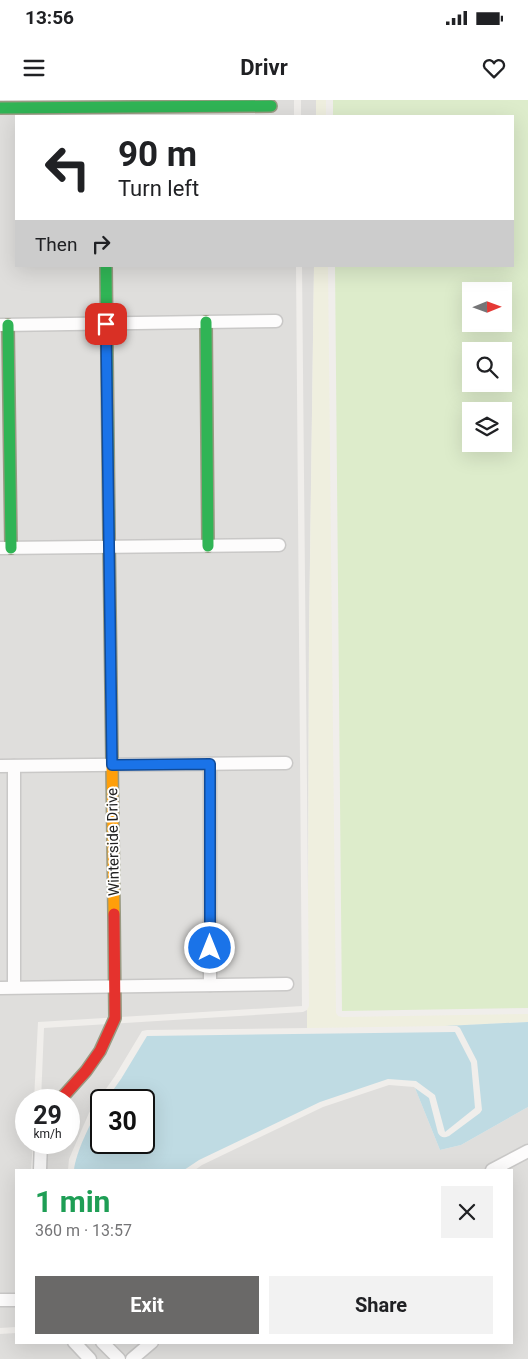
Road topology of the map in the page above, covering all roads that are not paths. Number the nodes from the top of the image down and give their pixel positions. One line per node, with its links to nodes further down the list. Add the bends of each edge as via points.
1 (204, 103): 3 (street); 4 (street)
2 (3, 105): 4 (street)
3 (271, 106)
4 (104, 108)
5 (106, 267): 8 (street, Winterside Drive)
6 (276, 320): 7 (street)
7 (206, 322): 8 (street); 11 (street)
8 (106, 324): 9 (street); 12 (street, Winterside Drive)
9 (4, 325): 13 (street)
10 (279, 545): 11 (street)
11 (208, 546): 12 (street)
12 (109, 547): 13 (street); 16 (street, Winterside Drive)
13 (5, 548)
14 (210, 764): 15 (street); 16 (street); 20 (street)
15 (286, 764)
16 (112, 765): 18 (street); 21 (street, Winterside Drive)
17 (0, 766): 18 (street)
18 (14, 766): 22 (street)
19 (287, 984): 20 (street)
20 (210, 985): 21 (street)
21 (114, 986): 22 (street); 24 (street, Winterside Drive, via 115,1018 100,1051)
22 (14, 987): 23 (street)
23 (0, 988)
24 (70, 1089)
25 (528, 1150): 28 (street)
26 (41, 1154): 27 (street)
27 (40, 1169)
28 (494, 1169)
29 (0, 1300): 30 (street)
30 (15, 1300)
31 (76, 1344): 34 (street)
32 (104, 1344): 35 (street)
33 (150, 1344): 36 (street)
34 (90, 1359)
35 (118, 1359)
36 (132, 1359)

